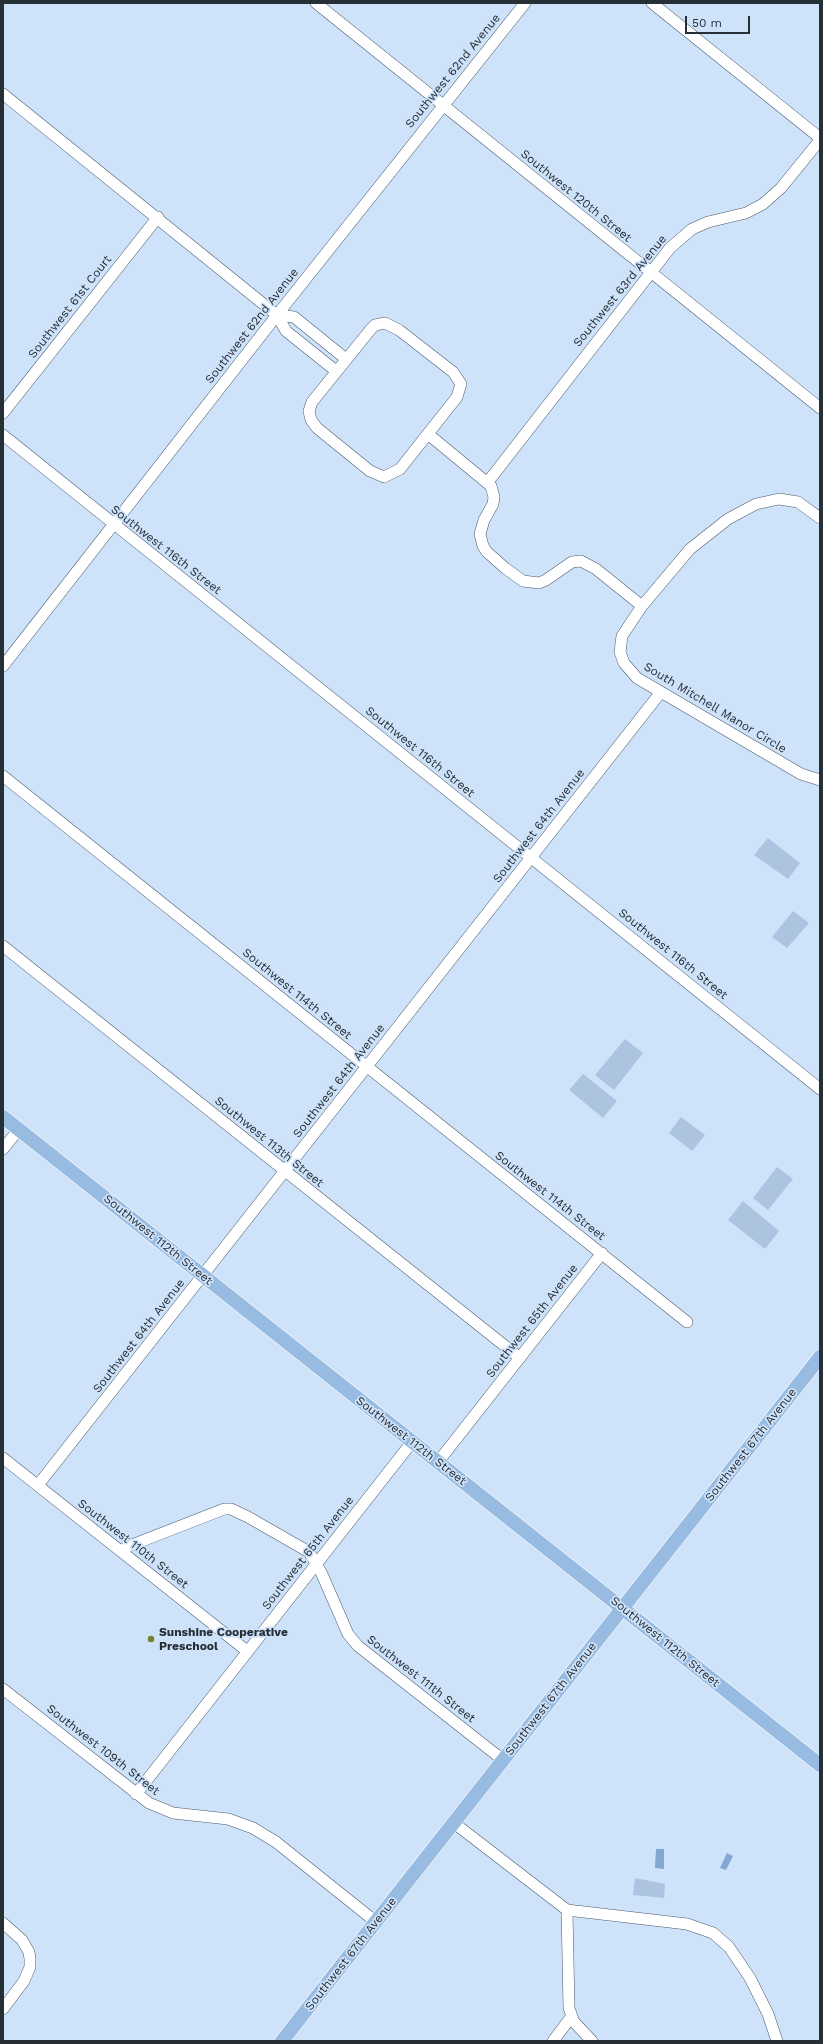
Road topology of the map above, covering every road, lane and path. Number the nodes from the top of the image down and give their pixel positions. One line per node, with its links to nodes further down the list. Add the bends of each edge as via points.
1 (316, 3): 5 (street, Southwest 120th Street)
2 (525, 3): 5 (street, Southwest 62nd Avenue)
3 (652, 3): 6 (street)
4 (3, 94): 7 (street)
5 (443, 105): 8 (street, Southwest 120th Street); 9 (street, Southwest 62nd Avenue)
6 (820, 139): 8 (street, Southwest 63rd Avenue, via 770,199 746,213 708,222 692,229 670,248)
7 (158, 217): 9 (street); 13 (street, Southwest 61st Court)
8 (650, 273): 12 (street, Southwest 120th Street); 16 (street, Southwest 63rd Avenue)
9 (277, 315): 10 (street, via 294,317); 11 (street, via 286,331); 18 (street, Southwest 62nd Avenue)
10 (346, 359): 11 (street); 14 (street, via 375,325 385,323 399,330 456,375 461,384 456,397)
11 (336, 371): 14 (street, via 312,402 309,416 317,428 370,471 384,477 400,469)
12 (820, 408)
13 (3, 413)
14 (428, 434): 16 (street)
15 (3, 435): 18 (street, Southwest 116th Street)
16 (487, 483): 19 (street, via 494,497 481,528 481,540 488,552 505,568 523,581 539,583 572,562 581,561 596,569)
17 (820, 518): 19 (street, South Mitchell Manor Circle, via 798,502 789,500 767,500 756,504 728,519 690,549)
18 (113, 525): 20 (street, Southwest 62nd Avenue); 24 (street, Southwest 116th Street)
19 (642, 606): 21 (street, South Mitchell Manor Circle, via 622,636 620,652 630,671)
20 (3, 666)
21 (661, 692): 23 (street, South Mitchell Manor Circle, via 801,774); 24 (street, Southwest 64th Avenue)
22 (3, 776): 26 (street, Southwest 114th Street)
23 (820, 780)
24 (531, 857): 26 (street, Southwest 64th Avenue); 27 (street, Southwest 116th Street)
25 (3, 946): 31 (street, Southwest 113th Street)
26 (367, 1066): 31 (street, Southwest 64th Avenue); 32 (street, Southwest 114th Street)
27 (820, 1089)
28 (3, 1117): 29 (main road, Southwest 112th Street)
29 (19, 1129): 30 (street); 33 (main road, Southwest 112th Street)
30 (3, 1149)
31 (285, 1171): 33 (street, Southwest 64th Avenue); 36 (street, Southwest 113th Street)
32 (602, 1253): 34 (street, Southwest 114th Street); 36 (street, Southwest 65th Avenue)
33 (203, 1276): 37 (main road, Southwest 112th Street); 40 (street, Southwest 64th Avenue)
34 (687, 1322)
35 (820, 1357): 43 (main road, Southwest 67th Avenue)
36 (520, 1358): 39 (street, Southwest 65th Avenue)
37 (412, 1442): 39 (main road, Southwest 112th Street); 42 (street, Southwest 65th Avenue)
38 (3, 1458): 40 (street, Southwest 110th Street)
39 (438, 1462): 43 (main road, Southwest 112th Street)
40 (38, 1485): 41 (street, Southwest 110th Street)
41 (121, 1551): 42 (street, Southwest 111th Street, via 217,1511 231,1509 309,1552); 44 (street, Southwest 110th Street)
42 (316, 1563): 44 (street, Southwest 65th Avenue); 46 (street, Southwest 111th Street, via 353,1642)
43 (623, 1608): 46 (main road, Southwest 67th Avenue); 47 (main road, Southwest 112th Street)
44 (247, 1651): 48 (street, Southwest 65th Avenue)
45 (3, 1689): 48 (street, Southwest 109th Street)
46 (504, 1760): 49 (main road, Southwest 67th Avenue)
47 (820, 1765)
48 (136, 1794): 52 (street, Southwest 109th Street, via 167,1811 237,1821 257,1830 272,1839)
49 (454, 1823): 50 (street); 52 (main road, Southwest 67th Avenue)
50 (567, 1910): 54 (street, via 568,2000); 58 (street, via 686,1924 719,1937 733,1952 762,2001)
51 (3, 1922): 53 (street, via 22,1940 30,1959 30,1967 24,1981)
52 (376, 1922): 55 (main road, Southwest 67th Avenue)
53 (3, 2009)
54 (571, 2017): 56 (street); 57 (street)
55 (282, 2041)
56 (553, 2041)
57 (592, 2041)
58 (777, 2041)

